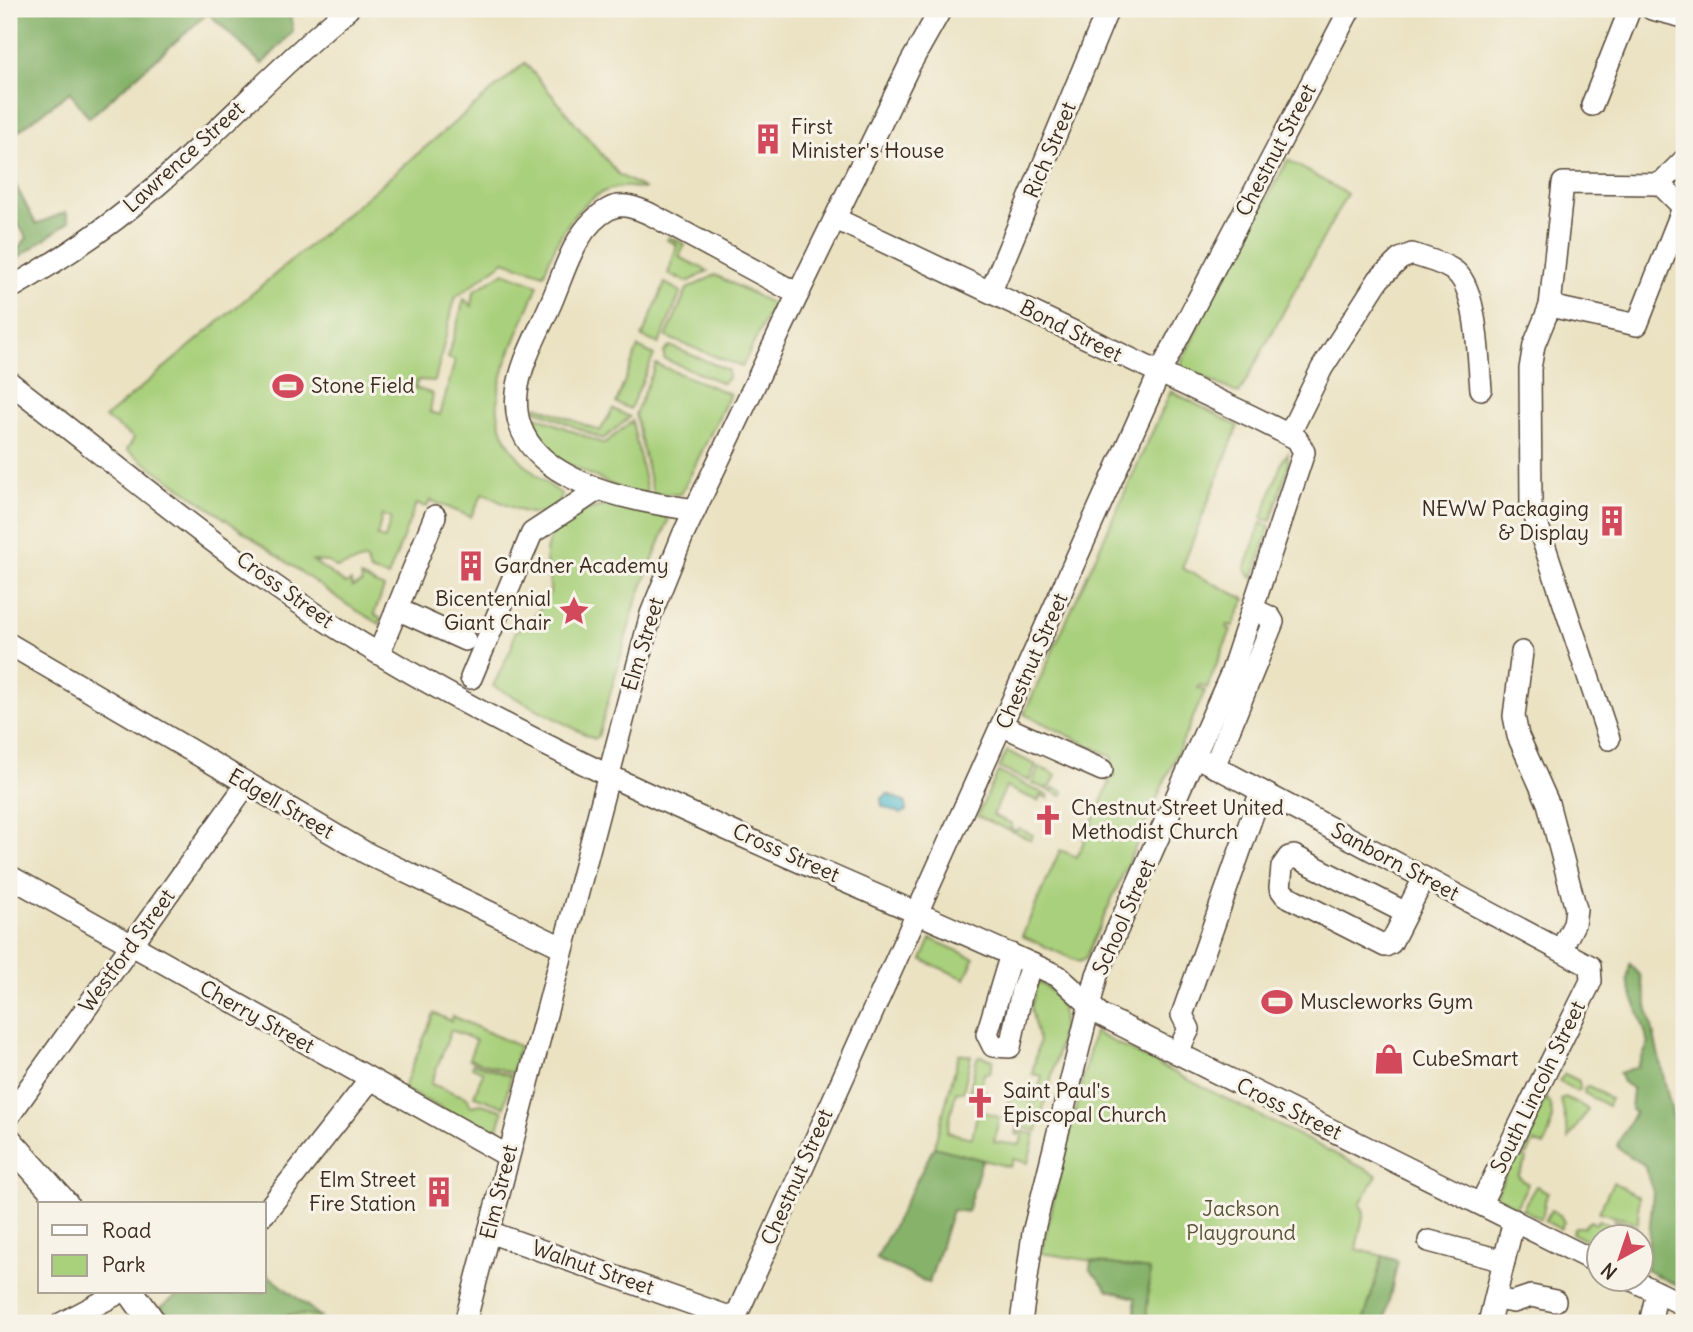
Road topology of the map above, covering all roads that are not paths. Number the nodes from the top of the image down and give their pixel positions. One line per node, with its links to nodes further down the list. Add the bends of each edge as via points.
1 (348, 9): 13 (street, Lawrence Street, via 150,191 68,253)
2 (941, 9): 12 (street, Elm Street)
3 (1108, 9): 14 (street, Rich Street)
4 (1350, 9): 17 (street, Chestnut Street)
5 (1630, 9): 8 (street)
6 (1652, 9): 7 (street)
7 (1684, 17)
8 (1592, 105)
9 (1684, 160): 10 (street)
10 (1660, 184): 11 (street); 16 (street, via 1563,183)
11 (1684, 208): 16 (street, via 1637,325)
12 (836, 219): 14 (street, Bond Street); 15 (street, Elm Street)
13 (9, 289)
14 (991, 291): 17 (street, Bond Street)
15 (798, 294): 21 (street, via 638,209 616,206 593,223 573,249 518,381 516,407 523,430 537,450 562,473); 22 (street, Elm Street)
16 (1550, 306): 32 (street, via 1530,369 1531,505)
17 (1159, 374): 20 (street, Bond Street); 31 (street, Chestnut Street)
18 (9, 382): 29 (street, Cross Street, via 168,507)
19 (1481, 389): 20 (street, School Street, via 1466,282 1455,270 1412,254 1400,258 1378,279 1322,369)
20 (1296, 441): 25 (street, School Street, via 1304,458)
21 (597, 491): 22 (street); 30 (street, via 532,533)
22 (695, 510): 36 (street, Elm Street, via 650,614)
23 (435, 516): 24 (street)
24 (397, 609): 26 (street); 29 (street)
25 (1253, 609): 33 (street, School Street); 34 (street, via 1273,622)
26 (465, 640)
27 (9, 644): 37 (street, Edgell Street)
28 (1521, 652): 45 (street, via 1514,716 1518,736 1548,803 1576,909)
29 (379, 653): 36 (street, Cross Street)
30 (471, 678)
31 (1003, 726): 35 (street); 41 (street, Chestnut Street)
32 (1609, 739)
33 (1195, 756): 34 (street, Sanborn Street); 49 (street, School Street)
34 (1214, 766): 38 (street, Sanborn Street)
35 (1102, 770)
36 (607, 774): 41 (street, Cross Street); 44 (street, Elm Street)
37 (246, 785): 43 (street, Westford Street); 44 (street, Edgell Street, via 398,870)
38 (1261, 791): 40 (street, Sanborn Street); 50 (street, via 1193,979 1182,1016 1189,1029)
39 (9, 876): 43 (street, Cherry Street)
40 (1424, 878): 42 (street); 45 (street, Sanborn Street)
41 (918, 911): 46 (street, Cross Street); 69 (street, Chestnut Street)
42 (1406, 913): 42 (street, via 1385,946 1285,895 1280,888 1282,867 1294,856)
43 (130, 947): 51 (street, Cherry Street); 52 (street, Westford Street)
44 (562, 947): 54 (street, Elm Street)
45 (1561, 950): 48 (street, Sanborn Street, via 1586,962)
46 (1011, 954): 47 (street, Cross Street); 47 (street, via 988,1034 993,1045 1010,1047)
47 (1032, 964): 49 (street, Cross Street, via 1058,976)
48 (1592, 971): 56 (street, South Lincoln Street)
49 (1088, 1003): 50 (street, Cross Street, via 1101,1015); 72 (street, School Street, via 1033,1233)
50 (1177, 1053): 56 (street, Cross Street)
51 (369, 1080): 54 (street, Cherry Street); 57 (street)
52 (9, 1116)
53 (9, 1141): 55 (main road)
54 (508, 1156): 59 (street, Elm Street)
55 (63, 1202)
56 (1481, 1203): 58 (street, Cross Street)
57 (266, 1211)
58 (1514, 1220): 61 (street, Cross Street); 62 (street)
59 (489, 1232): 69 (street, Walnut Street); 71 (street, Elm Street)
60 (1429, 1241): 62 (street)
61 (1584, 1256)
62 (1504, 1261): 65 (street)
63 (1654, 1290): 64 (street)
64 (1657, 1292): 68 (street); 74 (street)
65 (1495, 1299): 67 (street, via 1513,1302 1531,1296); 73 (street)
66 (139, 1300): 70 (street)
67 (1555, 1301)
68 (1684, 1305)
69 (734, 1321)
70 (62, 1323)
71 (465, 1323)
72 (1021, 1323)
73 (1489, 1323)
74 (1650, 1323)

